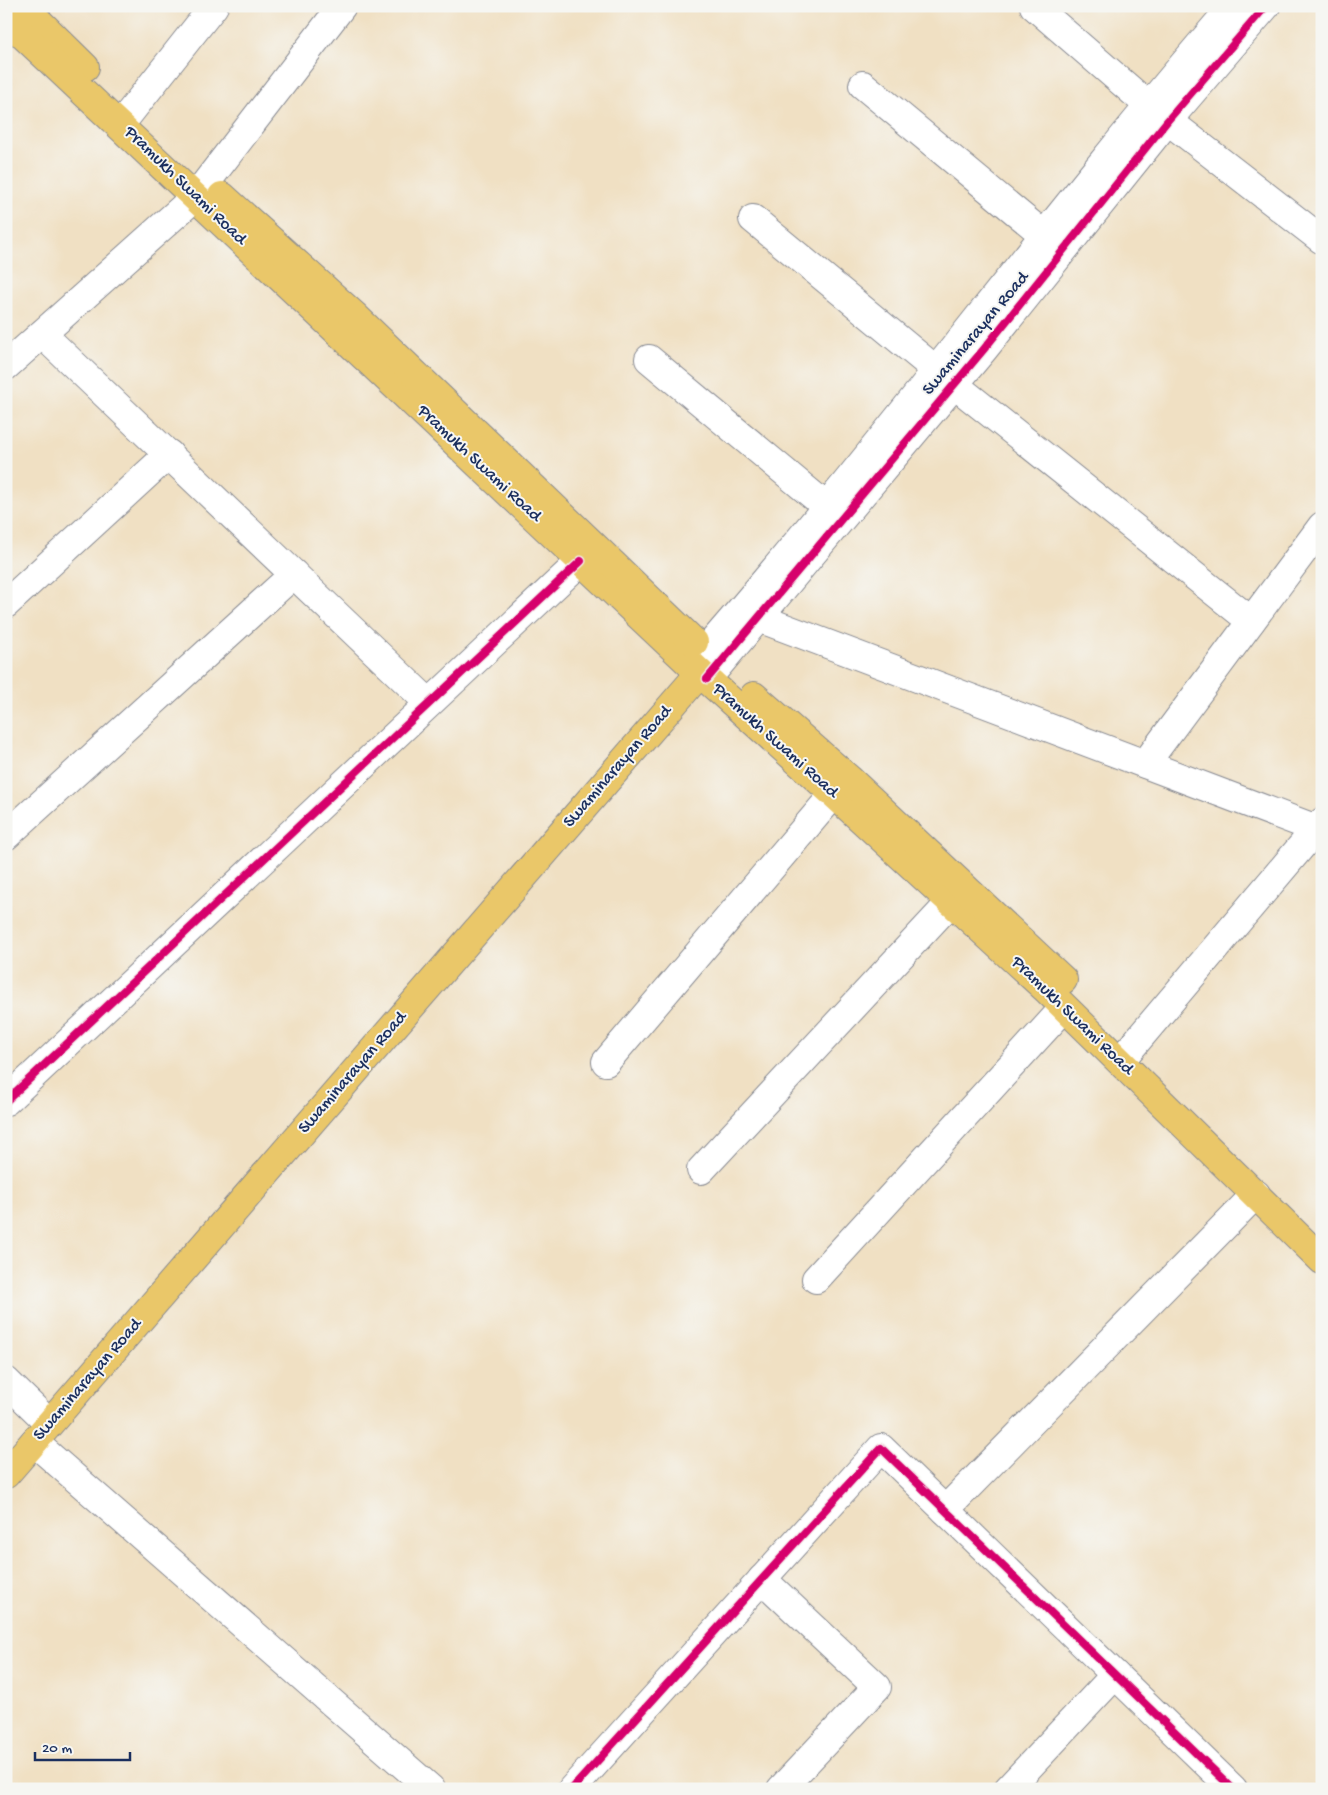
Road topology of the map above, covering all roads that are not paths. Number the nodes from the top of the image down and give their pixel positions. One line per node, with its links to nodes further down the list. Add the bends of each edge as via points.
1 (23, 6): 10 (main road, Pramukh Swami Road)
2 (214, 6): 10 (street)
3 (342, 6): 11 (street)
4 (1034, 6): 9 (street)
5 (1233, 6): 9 (street, Swaminarayan Road)
6 (1266, 6): 9 (street, Swaminarayan Road)
7 (6, 19): 10 (main road, Pramukh Swami Road)
8 (863, 85): 13 (street)
9 (1158, 113): 13 (street, Swaminarayan Road); 14 (street); 18 (street, Swaminarayan Road, via 1062,255)
10 (126, 118): 11 (main road, Pramukh Swami Road)
11 (201, 190): 15 (street); 22 (main road, Pramukh Swami Road); 27 (main road, Pramukh Swami Road, via 357,318)
12 (753, 219): 18 (street)
13 (1044, 235): 18 (street, Swaminarayan Road)
14 (1320, 235)
15 (42, 334): 16 (street); 19 (street)
16 (11, 353)
17 (649, 359): 20 (street)
18 (945, 377): 20 (street, Swaminarayan Road); 25 (street, Swaminarayan Road); 26 (street)
19 (169, 454): 23 (street); 24 (street)
20 (827, 507): 25 (street, Swaminarayan Road)
21 (1322, 526): 26 (street)
22 (581, 561): 27 (main road, Pramukh Swami Road); 28 (street)
23 (294, 574): 28 (street); 31 (street)
24 (6, 604)
25 (749, 614): 27 (street, Swaminarayan Road); 29 (street)
26 (1251, 622): 29 (street)
27 (705, 667): 30 (main road, Pramukh Swami Road); 35 (main road, Pramukh Swami Road, via 856,786 1068,985); 44 (main road, Swaminarayan Road)
28 (429, 703): 37 (street)
29 (1145, 764): 32 (street)
30 (834, 794): 33 (main road, Pramukh Swami Road); 36 (street)
31 (10, 824)
32 (1320, 827): 35 (street)
33 (950, 903): 34 (main road, Pramukh Swami Road); 38 (street)
34 (1064, 1008): 35 (main road, Pramukh Swami Road); 42 (street)
35 (1126, 1055): 39 (main road, Pramukh Swami Road); 40 (main road, Pramukh Swami Road)
36 (606, 1062)
37 (6, 1100)
38 (701, 1170)
39 (1256, 1194): 41 (main road, Pramukh Swami Road); 46 (street)
40 (1322, 1239)
41 (1322, 1260)
42 (816, 1279)
43 (6, 1381): 44 (street)
44 (42, 1432): 45 (main road, Swaminarayan Road); 49 (street)
45 (6, 1474)
46 (945, 1510): 47 (street, via 881,1448); 48 (street)
47 (762, 1579): 50 (street); 51 (street, via 877,1687)
48 (1115, 1674): 52 (street); 53 (street)
49 (431, 1789)
50 (572, 1789)
51 (781, 1789)
52 (1008, 1789)
53 (1232, 1789)

